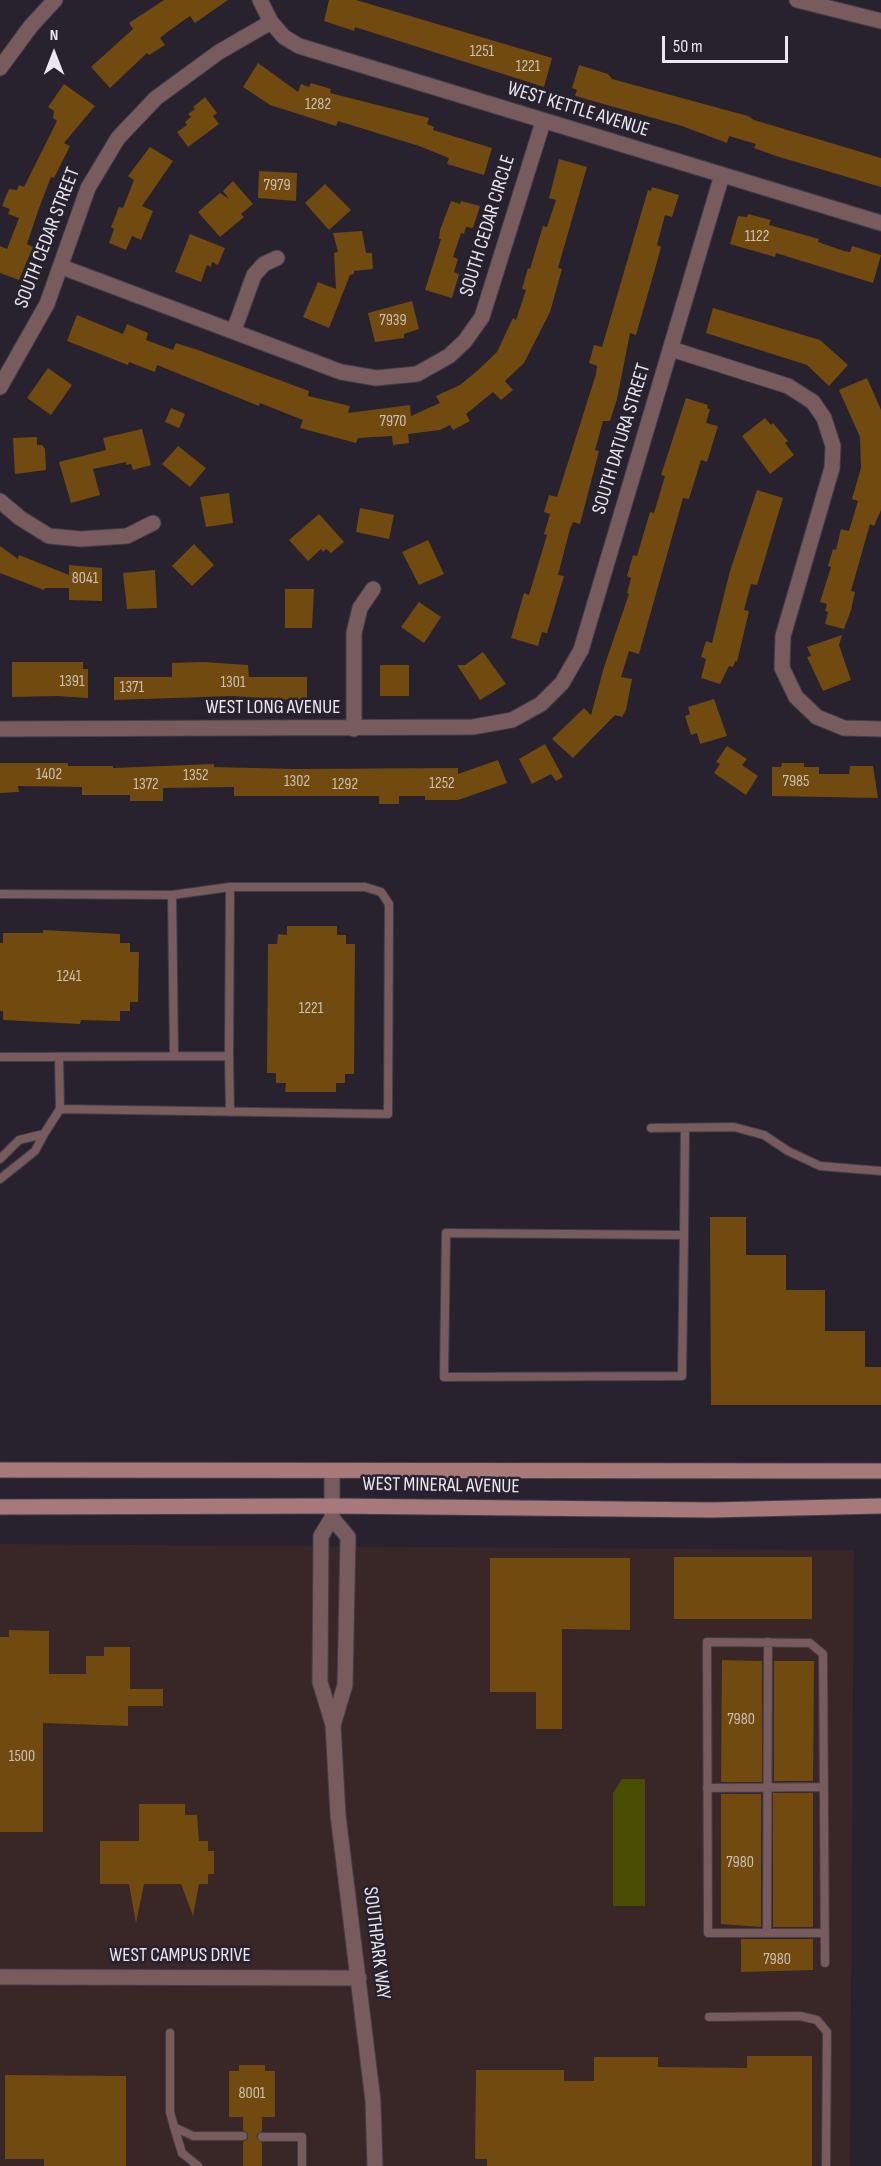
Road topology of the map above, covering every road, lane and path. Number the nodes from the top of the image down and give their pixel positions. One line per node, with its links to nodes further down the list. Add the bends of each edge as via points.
1 (55, 0): 6 (street)
2 (261, 0): 5 (street)
3 (796, 0): 4 (street)
4 (881, 21)
5 (271, 22): 7 (street, WEST KETTLE AVENUE, via 299,46); 11 (street, SOUTH CEDAR STREET, via 219,52 156,98 118,138 88,188)
6 (0, 68)
7 (543, 122): 8 (street, WEST KETTLE AVENUE); 12 (street, SOUTH CEDAR CIRCLE, via 482,317 465,341 434,366 397,378 360,376)
8 (722, 175): 9 (street, WEST KETTLE AVENUE); 13 (street, SOUTH DATURA STREET)
9 (881, 223)
10 (277, 258): 12 (street, via 254,275)
11 (62, 267): 12 (street, SOUTH CEDAR CIRCLE); 14 (street, SOUTH CEDAR STREET, via 35,330)
12 (234, 330)
13 (671, 350): 18 (street, SOUTH DATURA STREET, via 581,650 562,683); 21 (street, via 788,386 813,402 824,418 833,446 832,468 783,636 781,657 786,679 807,710 828,723)
14 (0, 387)
15 (0, 501): 16 (street, via 50,536 127,536)
16 (153, 523)
17 (373, 589): 20 (street, via 360,608 354,633)
18 (541, 704): 20 (street, WEST LONG AVENUE, via 512,720 489,726)
19 (0, 729): 20 (street, WEST LONG AVENUE)
20 (354, 729)
21 (881, 729)
22 (230, 887): 24 (lane); 26 (lane); 30 (lane, via 365,887 381,892 389,904 389,927 388,1114)
23 (0, 894): 24 (lane)
24 (172, 895): 25 (lane)
25 (174, 1056): 26 (lane); 28 (lane)
26 (229, 1056): 30 (lane)
27 (0, 1057): 28 (lane)
28 (59, 1057): 29 (lane)
29 (60, 1109): 30 (lane); 33 (lane)
30 (230, 1112)
31 (651, 1128): 32 (lane)
32 (685, 1128): 35 (lane, via 734,1127 764,1135 820,1166); 37 (lane)
33 (45, 1134): 34 (lane, via 19,1140); 36 (lane, via 35,1151)
34 (0, 1159)
35 (881, 1171)
36 (0, 1179)
37 (684, 1235): 37 (lane, via 682,1376 444,1377 446,1233)
38 (0, 1470): 39 (main road, WEST MINERAL AVENUE)
39 (332, 1471): 40 (main road, WEST MINERAL AVENUE); 43 (street, SOUTHPARK WAY)
40 (881, 1472)
41 (881, 1506): 43 (main road, WEST MINERAL AVENUE)
42 (0, 1507): 43 (main road, WEST MINERAL AVENUE)
43 (332, 1512): 45 (street, SOUTHPARK WAY, via 321,1536 320,1682); 45 (street, SOUTHPARK WAY, via 348,1537 345,1685)
44 (768, 1642): 46 (lane, via 810,1643 823,1654); 47 (lane, via 707,1642); 48 (lane)
45 (333, 1725): 53 (street, SOUTHPARK WAY, via 338,1815)
46 (824, 1787): 48 (lane); 50 (lane)
47 (708, 1788): 48 (lane); 49 (lane, via 708,1933)
48 (768, 1788): 49 (lane)
49 (767, 1933): 50 (lane)
50 (825, 1933): 51 (lane)
51 (825, 1963)
52 (0, 1977): 53 (street, WEST CAMPUS DRIVE)
53 (359, 1978): 61 (street, SOUTHPARK WAY, via 373,2100)
54 (709, 2017): 62 (lane, via 801,2016 817,2020 827,2032)
55 (170, 2033): 56 (lane, via 170,2112)
56 (174, 2127): 57 (lane, via 194,2136); 59 (lane, via 182,2153)
57 (243, 2136)
58 (262, 2137): 60 (lane, via 302,2137)
59 (198, 2166)
60 (302, 2166)
61 (375, 2166)
62 (826, 2166)

